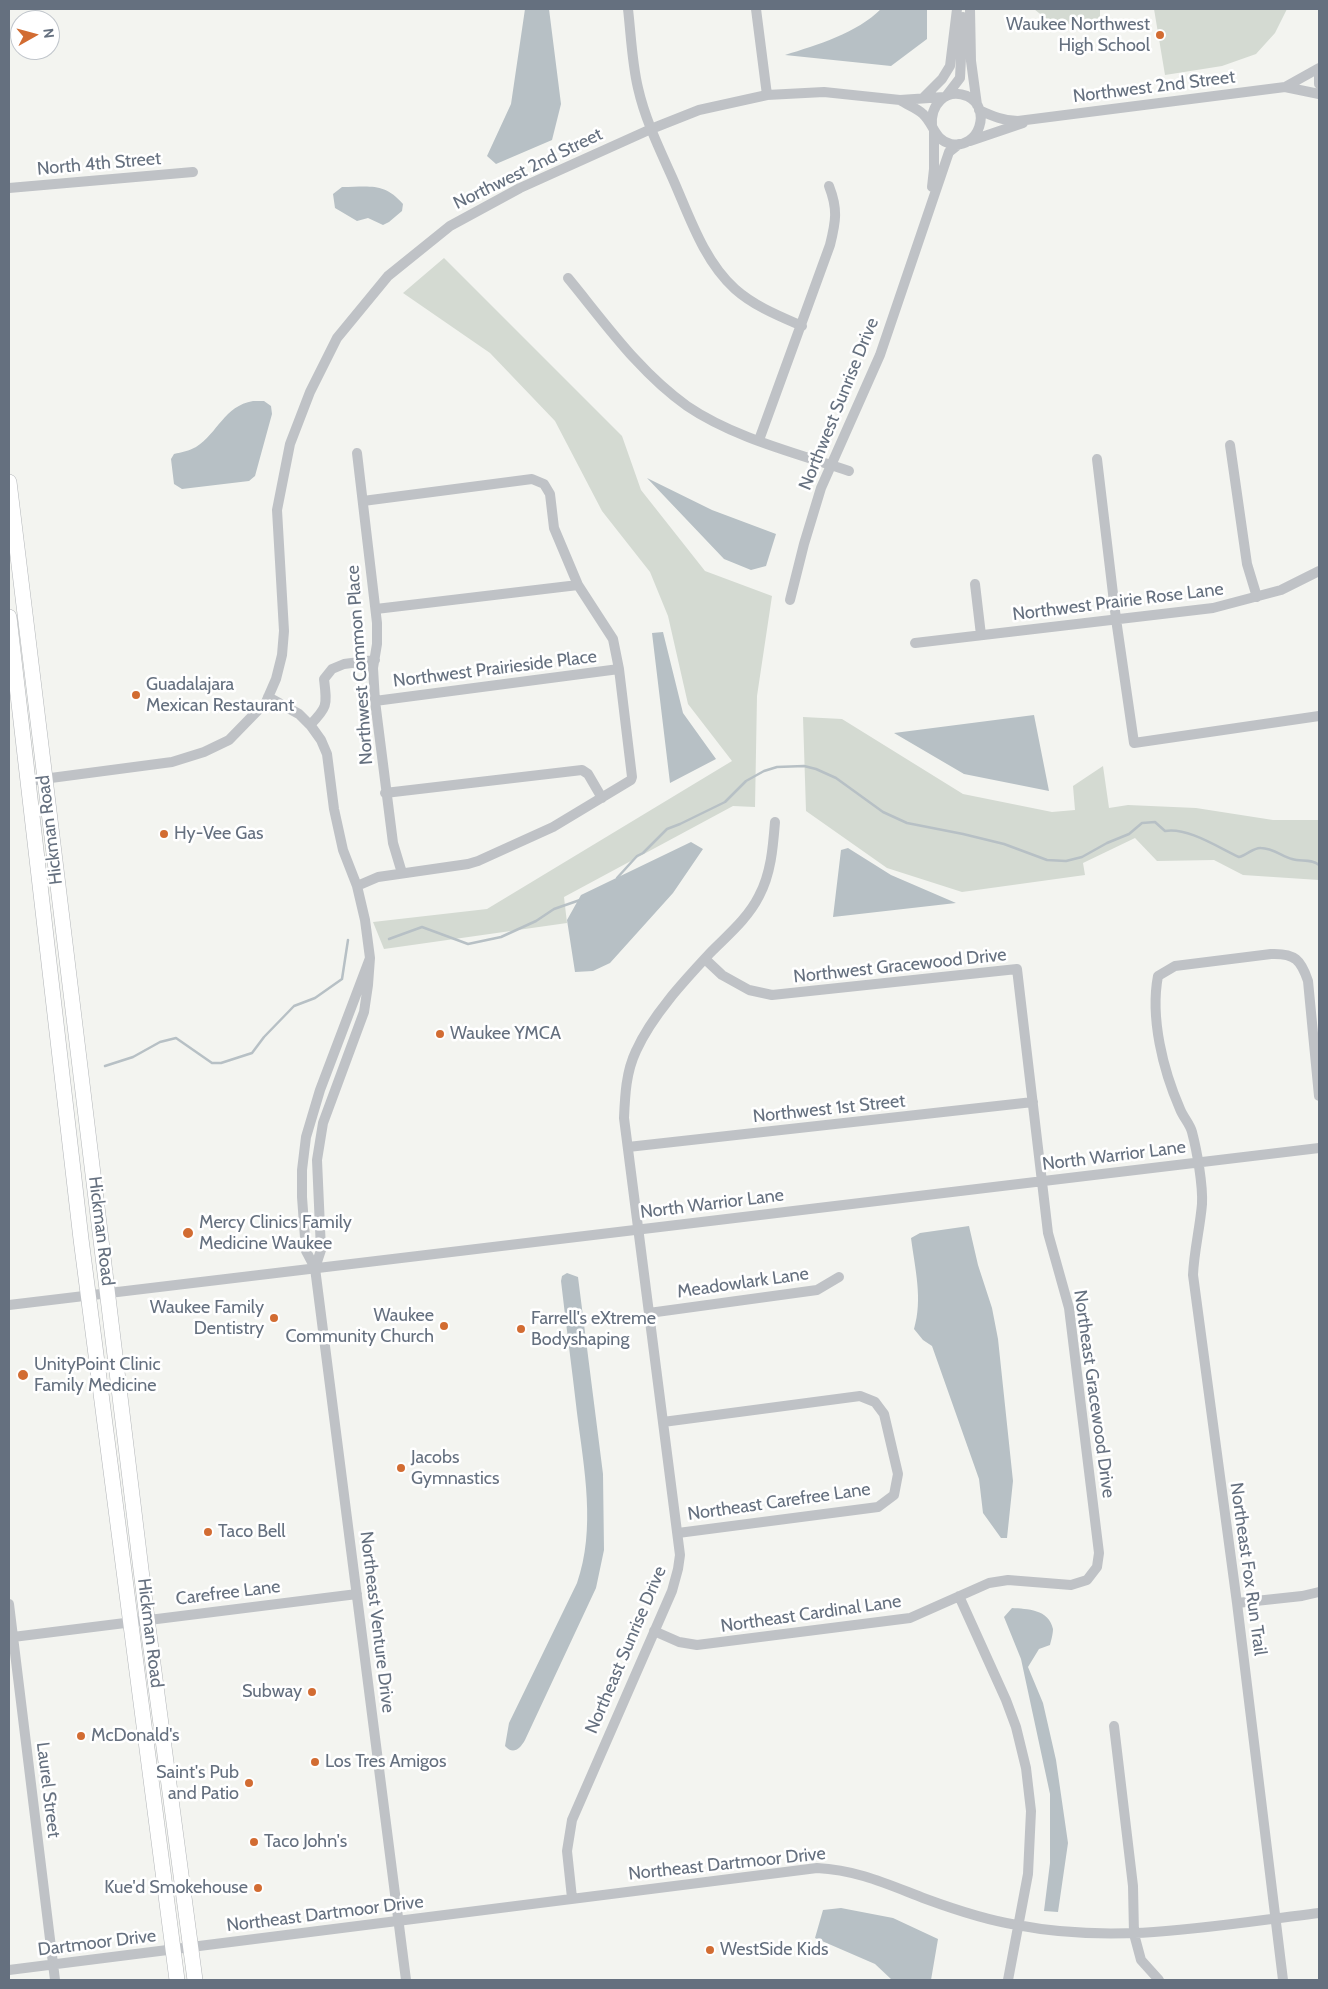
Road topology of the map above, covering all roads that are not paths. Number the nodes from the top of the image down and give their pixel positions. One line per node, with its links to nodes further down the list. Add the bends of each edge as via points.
1 (628, 9): 17 (street, via 638,87)
2 (756, 9): 11 (street)
3 (957, 9): 13 (street, via 947,72)
4 (963, 9): 12 (street, via 960,78)
5 (970, 9): 15 (street, via 971,61)
6 (1319, 68): 9 (street, Northwest 2nd Street)
7 (1319, 75): 8 (street)
8 (1319, 84)
9 (1285, 87): 10 (street, Northwest 2nd Street); 16 (street, Northwest 2nd Street)
10 (1319, 94)
11 (767, 95): 14 (street, Northwest 2nd Street, via 824,92); 17 (street, Northwest 2nd Street, via 700,110)
12 (946, 96): 13 (street, Northwest 2nd Street); 15 (street, via 960,94 968,97); 18 (street, via 933,110)
13 (924, 97): 14 (street, Northwest 2nd Street)
14 (900, 100): 18 (street, Northwest 2nd Street, via 922,113)
15 (978, 108): 16 (street, Northwest 2nd Street, via 988,115 1009,121); 19 (street, via 981,118 977,133)
16 (1028, 120): 19 (street, Northwest 2nd Street)
17 (651, 129): 25 (street, via 696,233 722,275 735,289 766,310); 46 (street, Northwest 2nd Street, via 520,188 450,226 388,276 337,338 310,392 290,444 277,510 284,631 282,655)
18 (933, 129): 19 (street, via 945,142); 23 (street, Northwest Sunrise Drive, via 934,169)
19 (962, 144): 23 (street, Northwest Sunrise Drive, via 949,152)
20 (193, 172): 22 (street, North 4th Street)
21 (829, 186): 25 (street, via 837,213 835,225)
22 (9, 188)
23 (924, 222): 30 (street, Northwest Sunrise Drive, via 880,354)
24 (568, 278): 26 (street, via 655,380 718,424)
25 (802, 326): 26 (street)
26 (759, 440): 30 (street)
27 (1230, 445): 37 (street, via 1247,564)
28 (357, 453): 33 (street, Northwest Common Place)
29 (1097, 459): 41 (street)
30 (831, 465): 31 (street); 38 (street, Northwest Sunrise Drive, via 810,521)
31 (849, 471)
32 (9, 482): 50 (highway, Hickman Road)
33 (363, 501): 36 (street, via 532,480 544,484 550,494 554,528); 39 (street, Northwest Common Place)
34 (1319, 571): 37 (street, Northwest Prairie Rose Lane)
35 (975, 584): 42 (street)
36 (578, 585): 39 (street); 45 (street, via 613,639)
37 (1257, 598): 41 (street, Northwest Prairie Rose Lane, via 1213,608)
38 (790, 600)
39 (376, 609): 44 (street, Northwest Common Place)
40 (9, 617): 51 (highway, Hickman Road)
41 (1116, 620): 42 (street, Northwest Prairie Rose Lane); 48 (street, via 1134,743)
42 (981, 634): 43 (street, Northwest Prairie Rose Lane)
43 (915, 643)
44 (375, 660): 47 (street, Northwest Common Place); 49 (street, via 332,669 324,679 324,711)
45 (619, 669): 47 (street, Northwest Prairieside Place); 53 (street, via 632,777)
46 (268, 696): 49 (street, via 299,714); 50 (street, Northwest 2nd Street, via 229,740 204,752 172,762)
47 (375, 701): 52 (street, Northwest Common Place)
48 (1319, 716)
49 (310, 725): 56 (street, via 327,754 343,850)
50 (44, 778): 51 (street, Northwest 2nd Street); 68 (highway, Hickman Road)
51 (28, 781): 69 (highway, Hickman Road)
52 (385, 793): 53 (street, via 582,770 588,774); 55 (street, Northwest Common Place)
53 (602, 798): 55 (street, via 552,827 478,861)
54 (774, 822): 58 (street, via 773,847 759,895 743,920)
55 (402, 873): 56 (street, via 378,877)
56 (357, 886): 57 (street)
57 (370, 958): 66 (street, via 364,1012 323,1123 317,1160 321,1250); 66 (street, via 320,1090 306,1137 302,1197 306,1251)
58 (705, 959): 60 (street, Northwest Gracewood Drive, via 722,975 748,990 772,995 1017,969); 61 (street, via 654,1018 635,1051 626,1087 624,1118)
59 (1319, 1096): 63 (street, Northeast Fox Run Trail, via 1308,981 1304,967 1294,957 1284,953 1175,966 1158,976 1155,994 1162,1059 1180,1110 1192,1130)
60 (1033, 1102): 61 (street, Northwest 1st Street); 64 (street, Northwest Gracewood Drive)
61 (628, 1147): 65 (street)
62 (1319, 1148): 63 (street, North Warrior Lane)
63 (1197, 1162): 64 (street, North Warrior Lane); 78 (street, Northeast Fox Run Trail, via 1202,1201 1193,1275)
64 (1041, 1181): 65 (street, North Warrior Lane); 74 (street, Northeast Gracewood Drive, via 1048,1233 1069,1308 1099,1553 1097,1567)
65 (639, 1229): 66 (street, North Warrior Lane); 71 (street, Northeast Sunrise Drive)
66 (315, 1268): 68 (street, North Warrior Lane); 76 (street, Northeast Venture Drive)
67 (839, 1277): 71 (street, Meadowlark Lane, via 817,1290)
68 (108, 1293): 69 (street, North Warrior Lane); 80 (highway, Hickman Road)
69 (90, 1296): 70 (street, North Warrior Lane); 81 (highway, Hickman Road)
70 (9, 1305)
71 (649, 1313): 72 (street, Northeast Sunrise Drive)
72 (664, 1422): 73 (street, Northeast Sunrise Drive); 73 (street, Northeast Carefree Lane, via 860,1396 875,1402 884,1414 898,1474 894,1495 878,1506)
73 (678, 1533): 82 (street, Northeast Sunrise Drive, via 680,1555 675,1583)
74 (1087, 1580): 77 (street, Northeast Cardinal Lane, via 1071,1585 1008,1580 989,1583)
75 (1319, 1592): 78 (street)
76 (357, 1594): 80 (street, Carefree Lane); 88 (street, Northeast Venture Drive)
77 (959, 1596): 82 (street, Northeast Cardinal Lane, via 910,1618 700,1645 687,1644); 89 (street, via 1006,1700 1026,1768 1031,1838 1028,1874)
78 (1237, 1603): 87 (street, Northeast Fox Run Trail)
79 (9, 1604): 83 (street, Laurel Street)
80 (148, 1619): 81 (street, Carefree Lane); 91 (highway, Hickman Road)
81 (132, 1622): 83 (street, Carefree Lane); 92 (highway, Hickman Road)
82 (654, 1631): 85 (street, Northeast Sunrise Drive, via 572,1820 567,1851)
83 (13, 1637): 93 (street, Laurel Street)
84 (1114, 1726): 90 (street, via 1133,1886)
85 (572, 1898): 88 (street, Northeast Dartmoor Drive); 89 (street, Northeast Dartmoor Drive, via 799,1869 835,1869 872,1877 965,1913)
86 (1319, 1912): 87 (street, Northeast Dartmoor Drive)
87 (1275, 1918): 90 (street, Northeast Dartmoor Drive); 101 (street, Northeast Fox Run Trail)
88 (399, 1920): 91 (street, Northeast Dartmoor Drive); 98 (street, Northeast Venture Drive)
89 (1017, 1926): 90 (street, Northeast Dartmoor Drive, via 1096,1935); 99 (street)
90 (1134, 1934): 100 (street, via 1141,1960)
91 (190, 1947): 92 (street, Dartmoor Drive); 97 (highway, Hickman Road)
92 (173, 1949): 93 (street, Dartmoor Drive); 96 (highway, Hickman Road)
93 (53, 1964): 94 (street, Dartmoor Drive); 95 (street, Laurel Street)
94 (9, 1970)
95 (55, 1980)
96 (177, 1980)
97 (195, 1980)
98 (406, 1980)
99 (1008, 1980)
100 (1160, 1980)
101 (1283, 1980)

